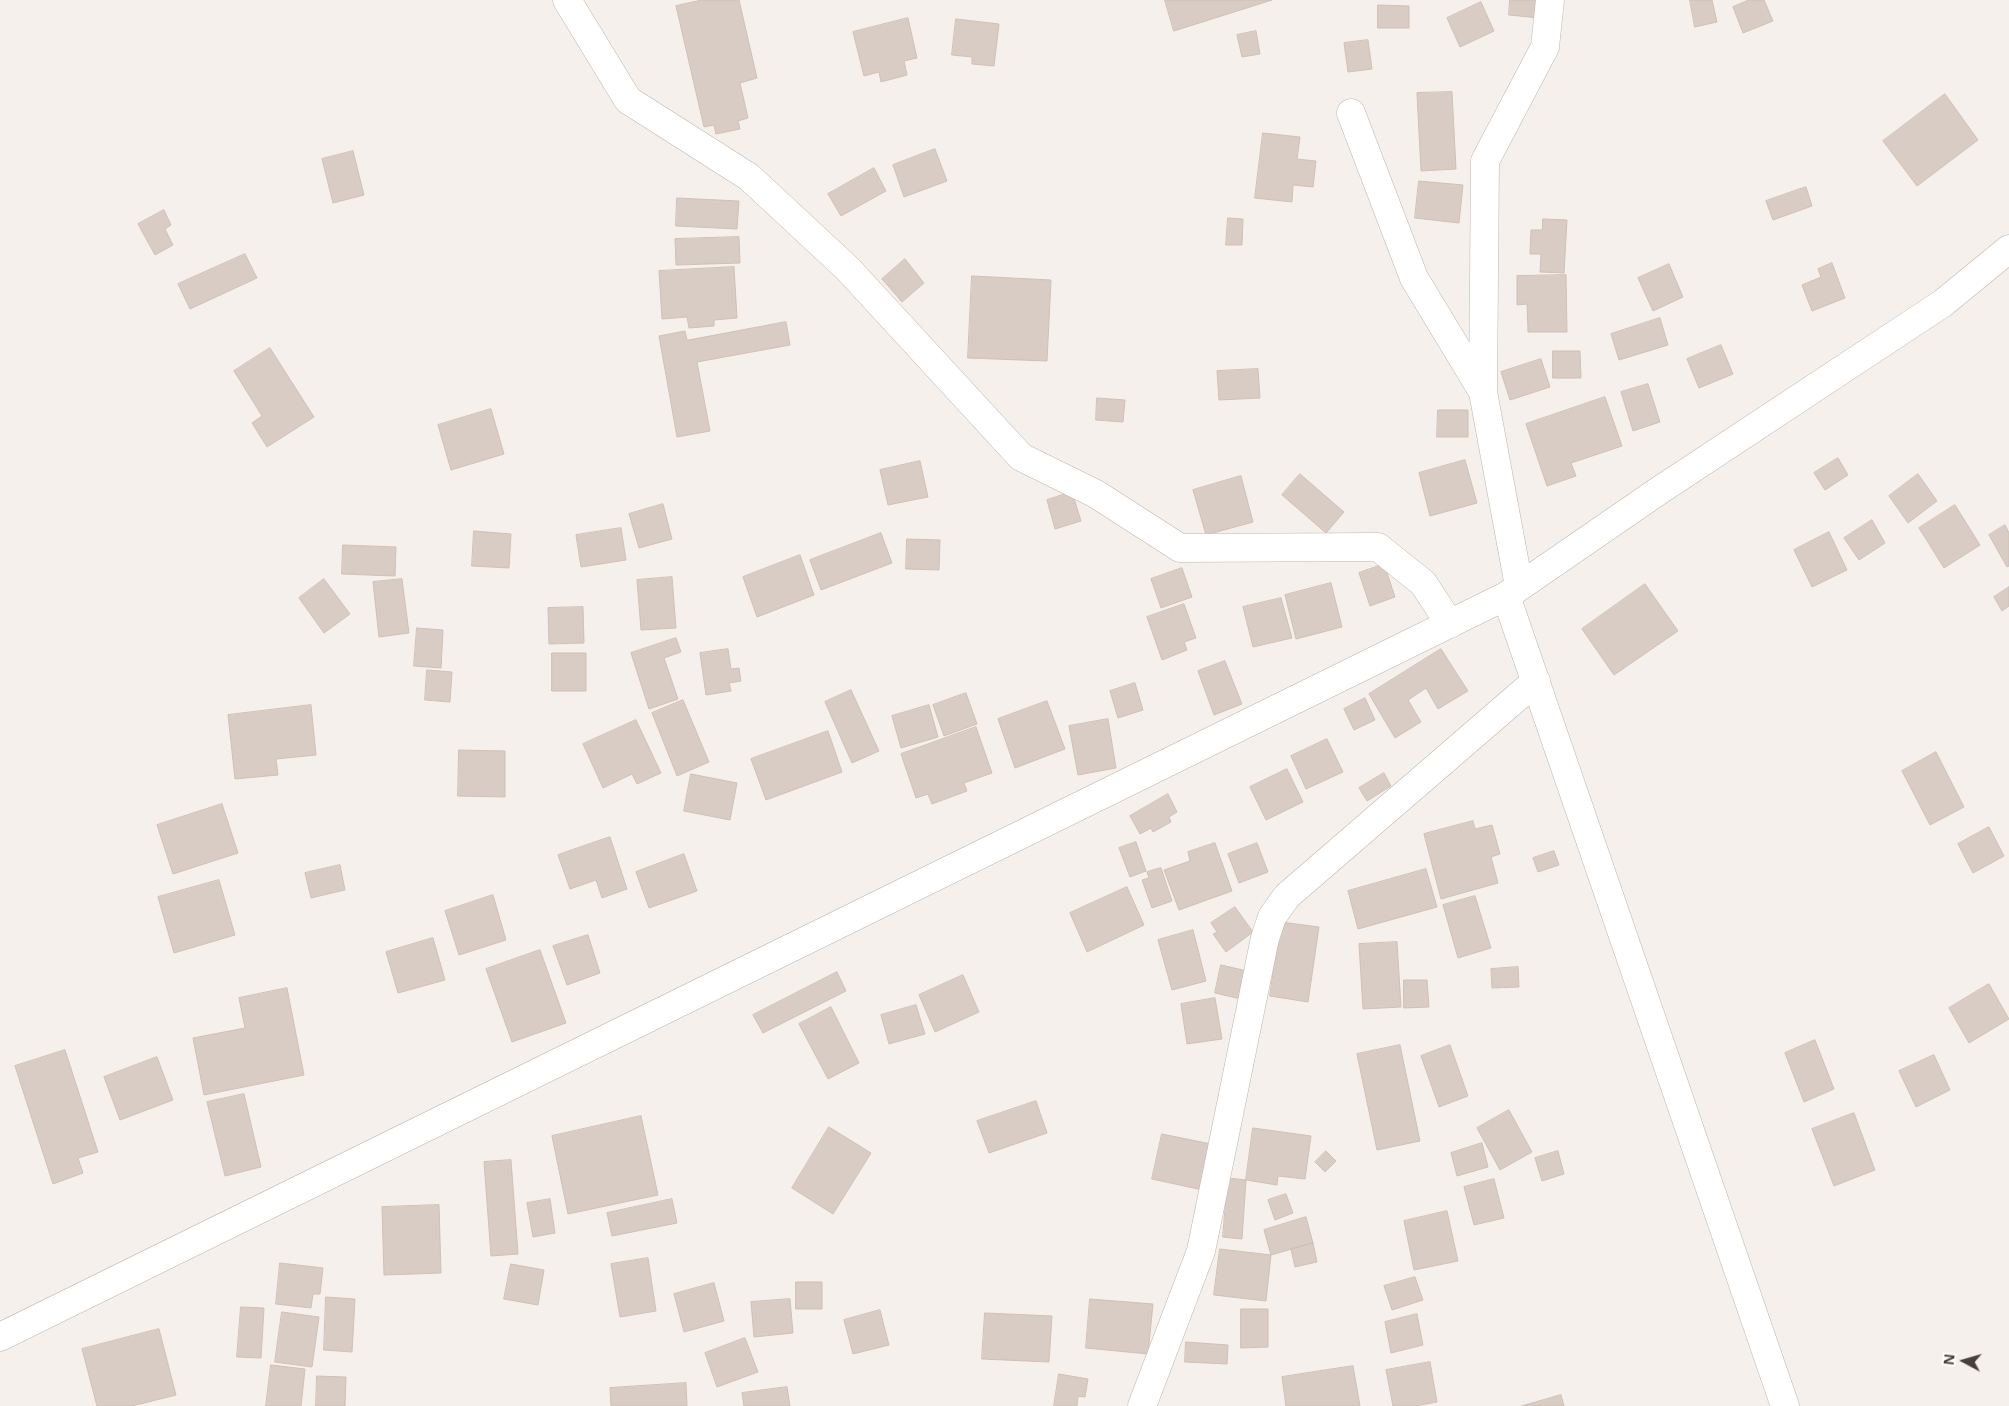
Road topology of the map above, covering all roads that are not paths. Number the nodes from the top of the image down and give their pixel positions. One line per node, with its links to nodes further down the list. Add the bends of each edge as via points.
1 (567, 0): 7 (street, via 628,100 749,177 848,269 1021,457 1096,494 1180,548 1378,547 1423,582)
2 (1550, 0): 5 (street, via 1545,47 1484,161)
3 (1351, 113): 5 (street, via 1414,278)
4 (2009, 249): 6 (street, via 1943,303)
5 (1483, 392): 6 (street)
6 (1512, 591): 7 (street); 8 (street)
7 (1450, 624): 9 (street)
8 (1536, 681): 10 (street, via 1287,896 1272,917 1201,1251); 11 (street)
9 (0, 1337)
10 (1142, 1406)
11 (1785, 1406)

